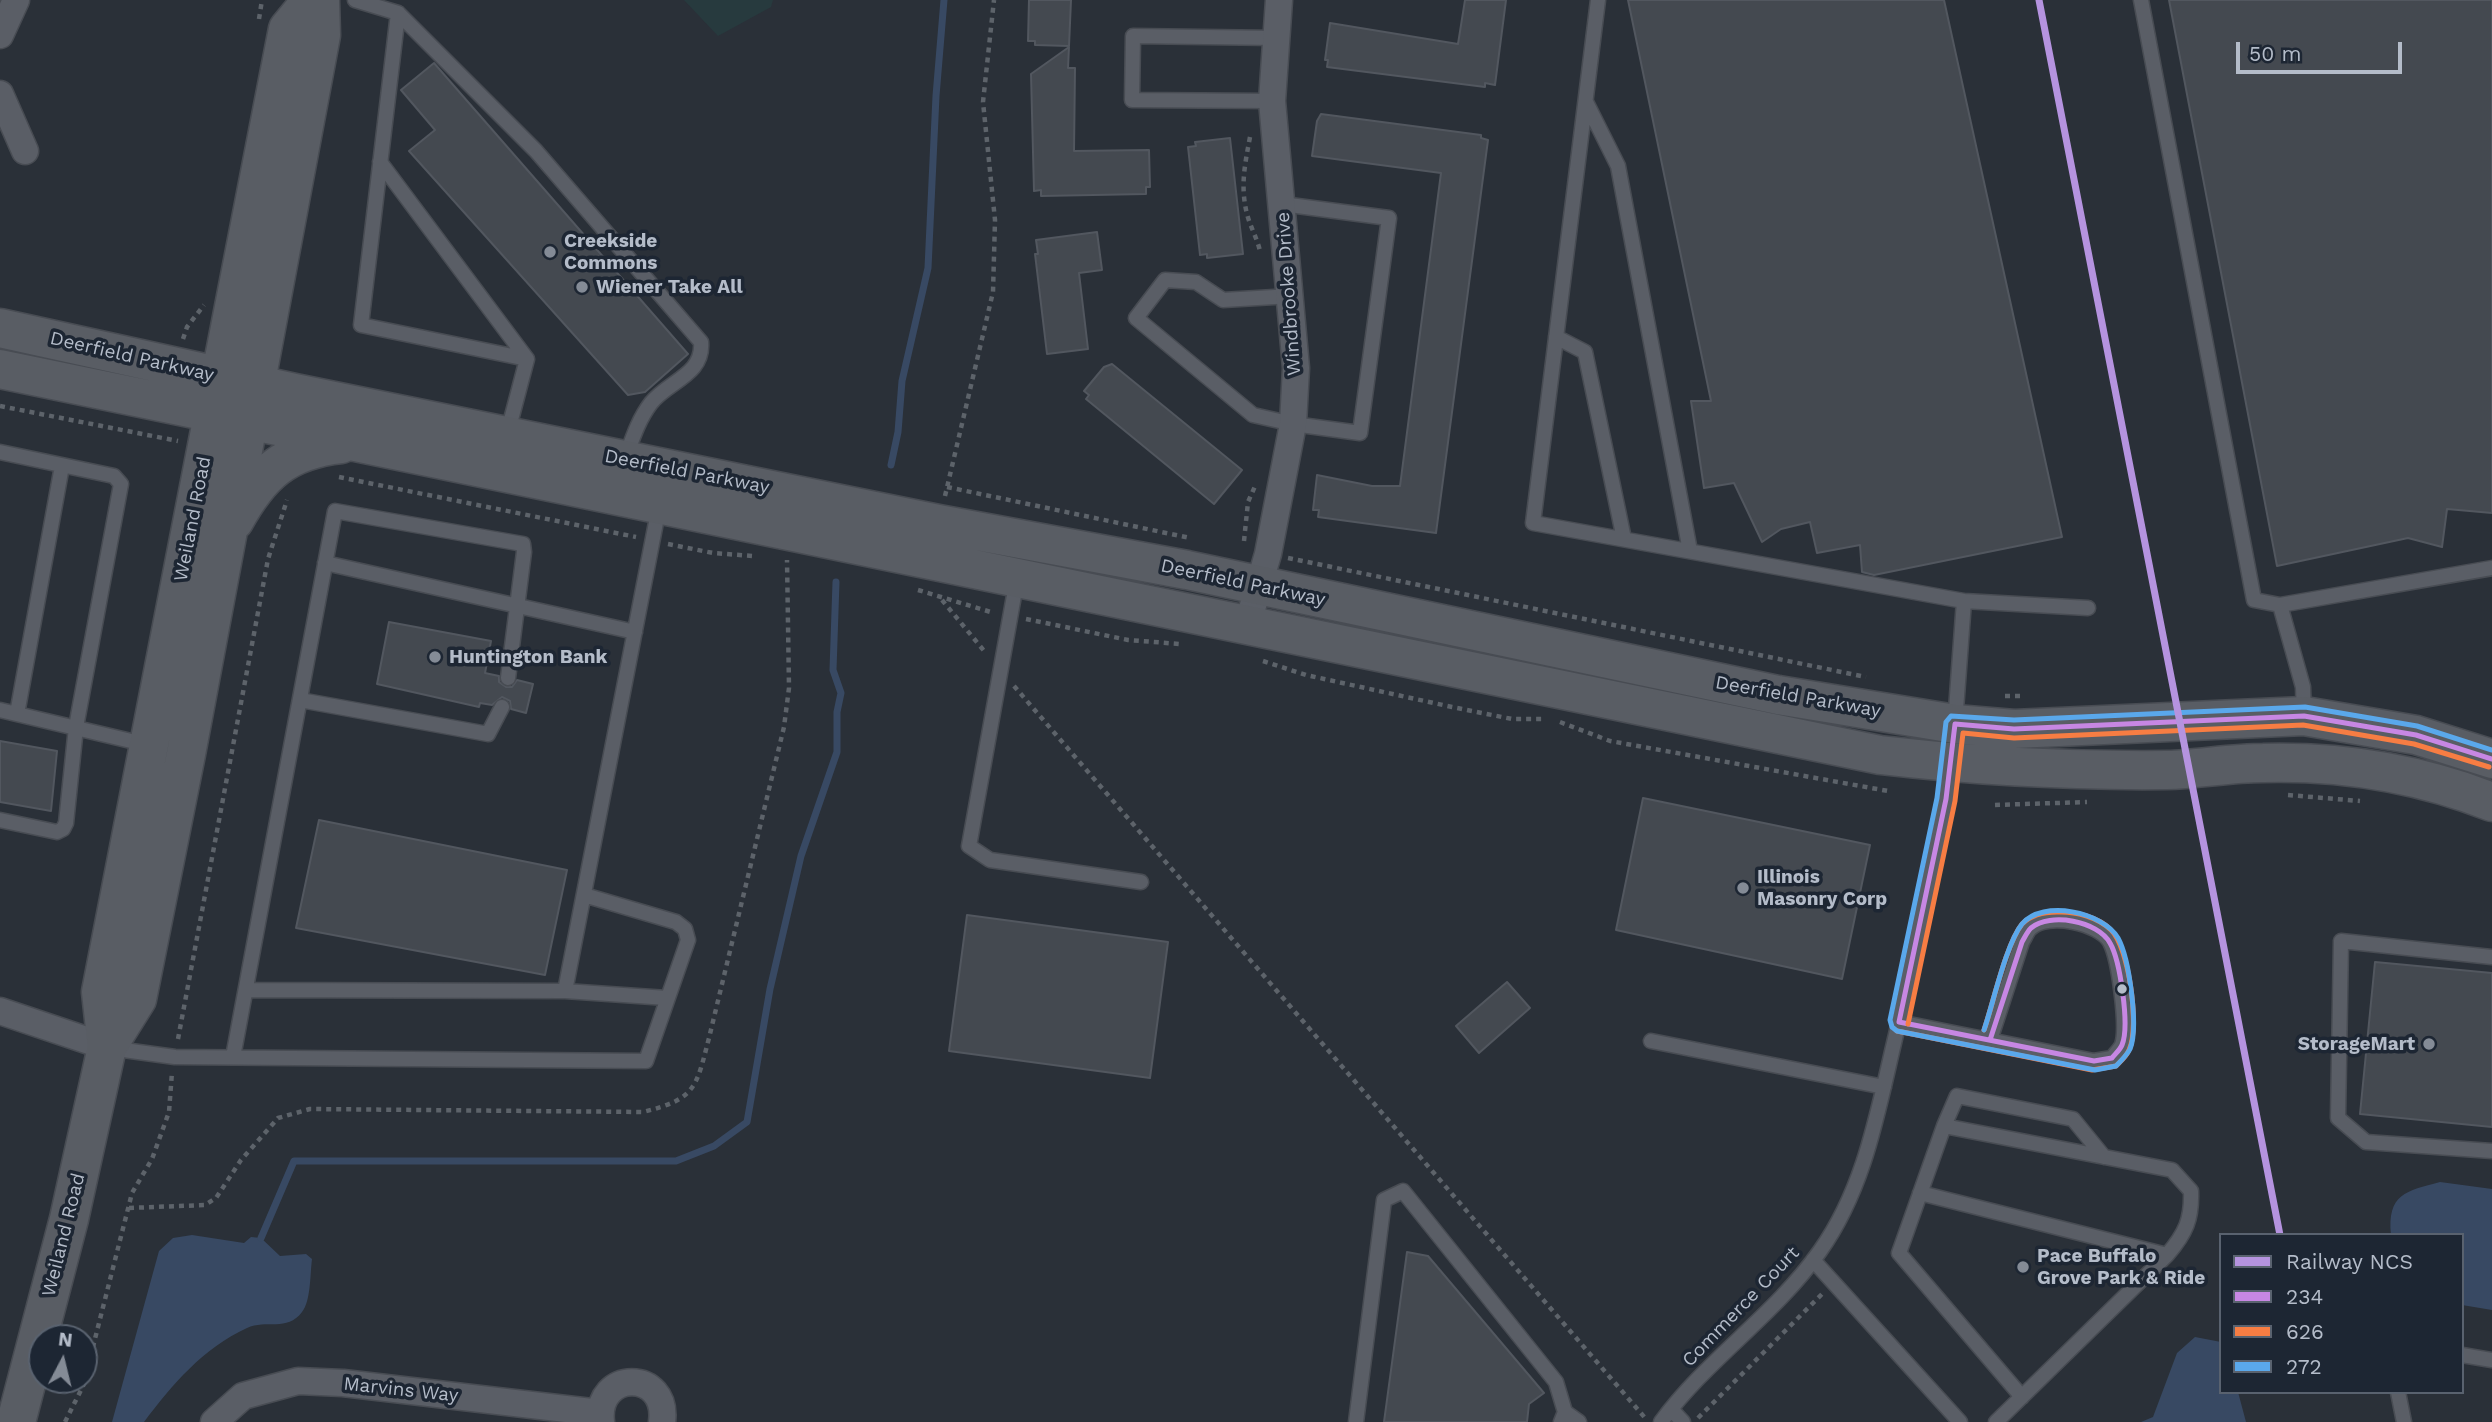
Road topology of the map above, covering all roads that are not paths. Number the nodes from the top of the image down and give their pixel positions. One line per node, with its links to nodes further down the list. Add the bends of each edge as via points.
1 (16, 0): 9 (street)
2 (312, 0): 22 (main road, Weiland Road, via 288,29)
3 (320, 0): 22 (main road, Weiland Road, via 321,35)
4 (355, 0): 8 (lane)
5 (1279, 0): 10 (street, Windbrooke Drive)
6 (1598, 0): 13 (lane)
7 (2141, 0): 38 (lane, via 2254,600)
8 (398, 13): 15 (lane); 27 (lane, via 536,151 701,342 702,354 693,369 652,401 639,421)
9 (0, 35)
10 (1276, 38): 12 (street, Windbrooke Drive); 12 (lane, via 1133,36 1132,100)
11 (0, 94): 14 (street)
12 (1261, 101): 16 (street, Windbrooke Drive)
13 (1586, 101): 19 (lane); 32 (lane, via 1618,166)
14 (25, 151)
15 (380, 162): 20 (lane); 20 (lane, via 360,325)
16 (1282, 204): 17 (street, Windbrooke Drive); 23 (lane, via 1389,218 1360,433)
17 (1279, 296): 23 (street, Windbrooke Drive, via 1296,368); 23 (lane, via 1223,300 1196,282 1165,280 1136,318 1253,415)
18 (0, 328): 22 (main road, Deerfield Parkway)
19 (1556, 337): 31 (lane, via 1585,352); 31 (lane, via 1533,523)
20 (527, 359): 24 (lane)
21 (0, 369): 22 (main road, Deerfield Parkway)
22 (235, 399): 24 (main road, Deerfield Parkway); 25 (main road, Deerfield Parkway); 30 (main road, Weiland Road); 51 (main road, Weiland Road)
23 (1293, 424): 36 (street, Windbrooke Drive)
24 (507, 435): 27 (main road, Deerfield Parkway)
25 (357, 443): 29 (main road, Deerfield Parkway); 30 (main road, via 298,453 281,462 245,502)
26 (0, 452): 28 (lane)
27 (625, 459): 33 (main road, Deerfield Parkway)
28 (62, 466): 47 (lane); 50 (lane, via 114,476 121,484)
29 (656, 523): 33 (main road, Deerfield Parkway); 41 (lane)
30 (227, 532): 51 (main road, Weiland Road)
31 (1624, 539): 32 (lane)
32 (1690, 551): 37 (lane)
33 (1021, 559): 36 (main road, Deerfield Parkway); 42 (main road, Deerfield Parkway); 56 (lane, via 969,846 990,860)
34 (325, 563): 39 (lane); 39 (lane, via 335,511 517,542 523,544 524,552); 44 (lane)
35 (2492, 568): 38 (lane)
36 (1264, 570): 42 (street, Windbrooke Drive); 49 (main road, Deerfield Parkway, via 1778,695)
37 (1964, 601): 40 (lane); 49 (lane, Commerce Court)
38 (2280, 605): 48 (lane, via 2303,687)
39 (517, 606): 41 (lane); 43 (lane)
40 (2088, 608)
41 (635, 632): 57 (lane)
42 (1253, 643): 53 (main road, Deerfield Parkway, via 1880,755)
43 (508, 678)
44 (300, 700): 45 (lane, via 488,734); 59 (lane)
45 (502, 707)
46 (0, 710): 47 (lane)
47 (17, 714): 50 (lane)
48 (2304, 716): 49 (main road, Deerfield Parkway, via 2014,729); 52 (main road, Deerfield Parkway, via 2416,734)
49 (1955, 724): 53 (lane, Commerce Court)
50 (76, 727): 51 (lane); 55 (lane, via 63,829 57,832)
51 (168, 750): 66 (main road, Weiland Road, via 102,992)
52 (2492, 759)
53 (1950, 763): 54 (main road, Deerfield Parkway, via 2152,770 2319,763 2389,770); 63 (lane, Commerce Court)
54 (2492, 802)
55 (0, 820)
56 (1141, 881)
57 (584, 895): 60 (lane); 61 (lane, via 676,922 685,929 688,940)
58 (2492, 957): 70 (lane, via 2341,941 2338,1118 2366,1142)
59 (246, 990): 60 (lane); 67 (lane)
60 (565, 991): 61 (lane)
61 (667, 998): 67 (lane, via 646,1061)
62 (0, 1012): 66 (street)
63 (1899, 1022): 64 (lane); 68 (lane, Commerce Court)
64 (1990, 1040): 64 (lane, via 2094,1061 2112,1058 2121,1046 2124,1026 2110,941 2096,930 2061,921 2043,921 2030,928)
65 (1651, 1041): 68 (lane)
66 (107, 1047): 67 (lane, via 175,1057); 82 (main road, Weiland Road, via 69,1219)
67 (233, 1057)
68 (1884, 1087): 74 (lane, Commerce Court, via 1863,1169)
69 (1944, 1126): 71 (lane); 71 (lane, via 1957,1096 1970,1098 2073,1119); 72 (lane)
70 (2492, 1152)
71 (2104, 1157): 73 (lane, via 2172,1170 2191,1191 2192,1217)
72 (1920, 1193): 73 (lane); 78 (lane, via 1899,1252)
73 (2167, 1255): 78 (lane)
74 (1813, 1260): 79 (lane, Commerce Court); 89 (lane)
75 (2464, 1354): 76 (lane)
76 (2492, 1360)
77 (2398, 1394): 91 (lane)
78 (2022, 1397): 90 (lane)
79 (1671, 1409): 87 (lane, Commerce Court); 88 (lane)
80 (601, 1417): 83 (street, Marvins Way, via 343,1382 298,1381 243,1396); 84 (street, Marvins Way, via 608,1392 638,1382 662,1402)
81 (1563, 1417): 85 (lane, via 1556,1382 1403,1191 1384,1200); 86 (lane)
82 (16, 1422)
83 (214, 1422)
84 (663, 1422)
85 (1356, 1422)
86 (1579, 1422)
87 (1661, 1422)
88 (1683, 1422)
89 (1960, 1422)
90 (1996, 1422)
91 (2403, 1422)

